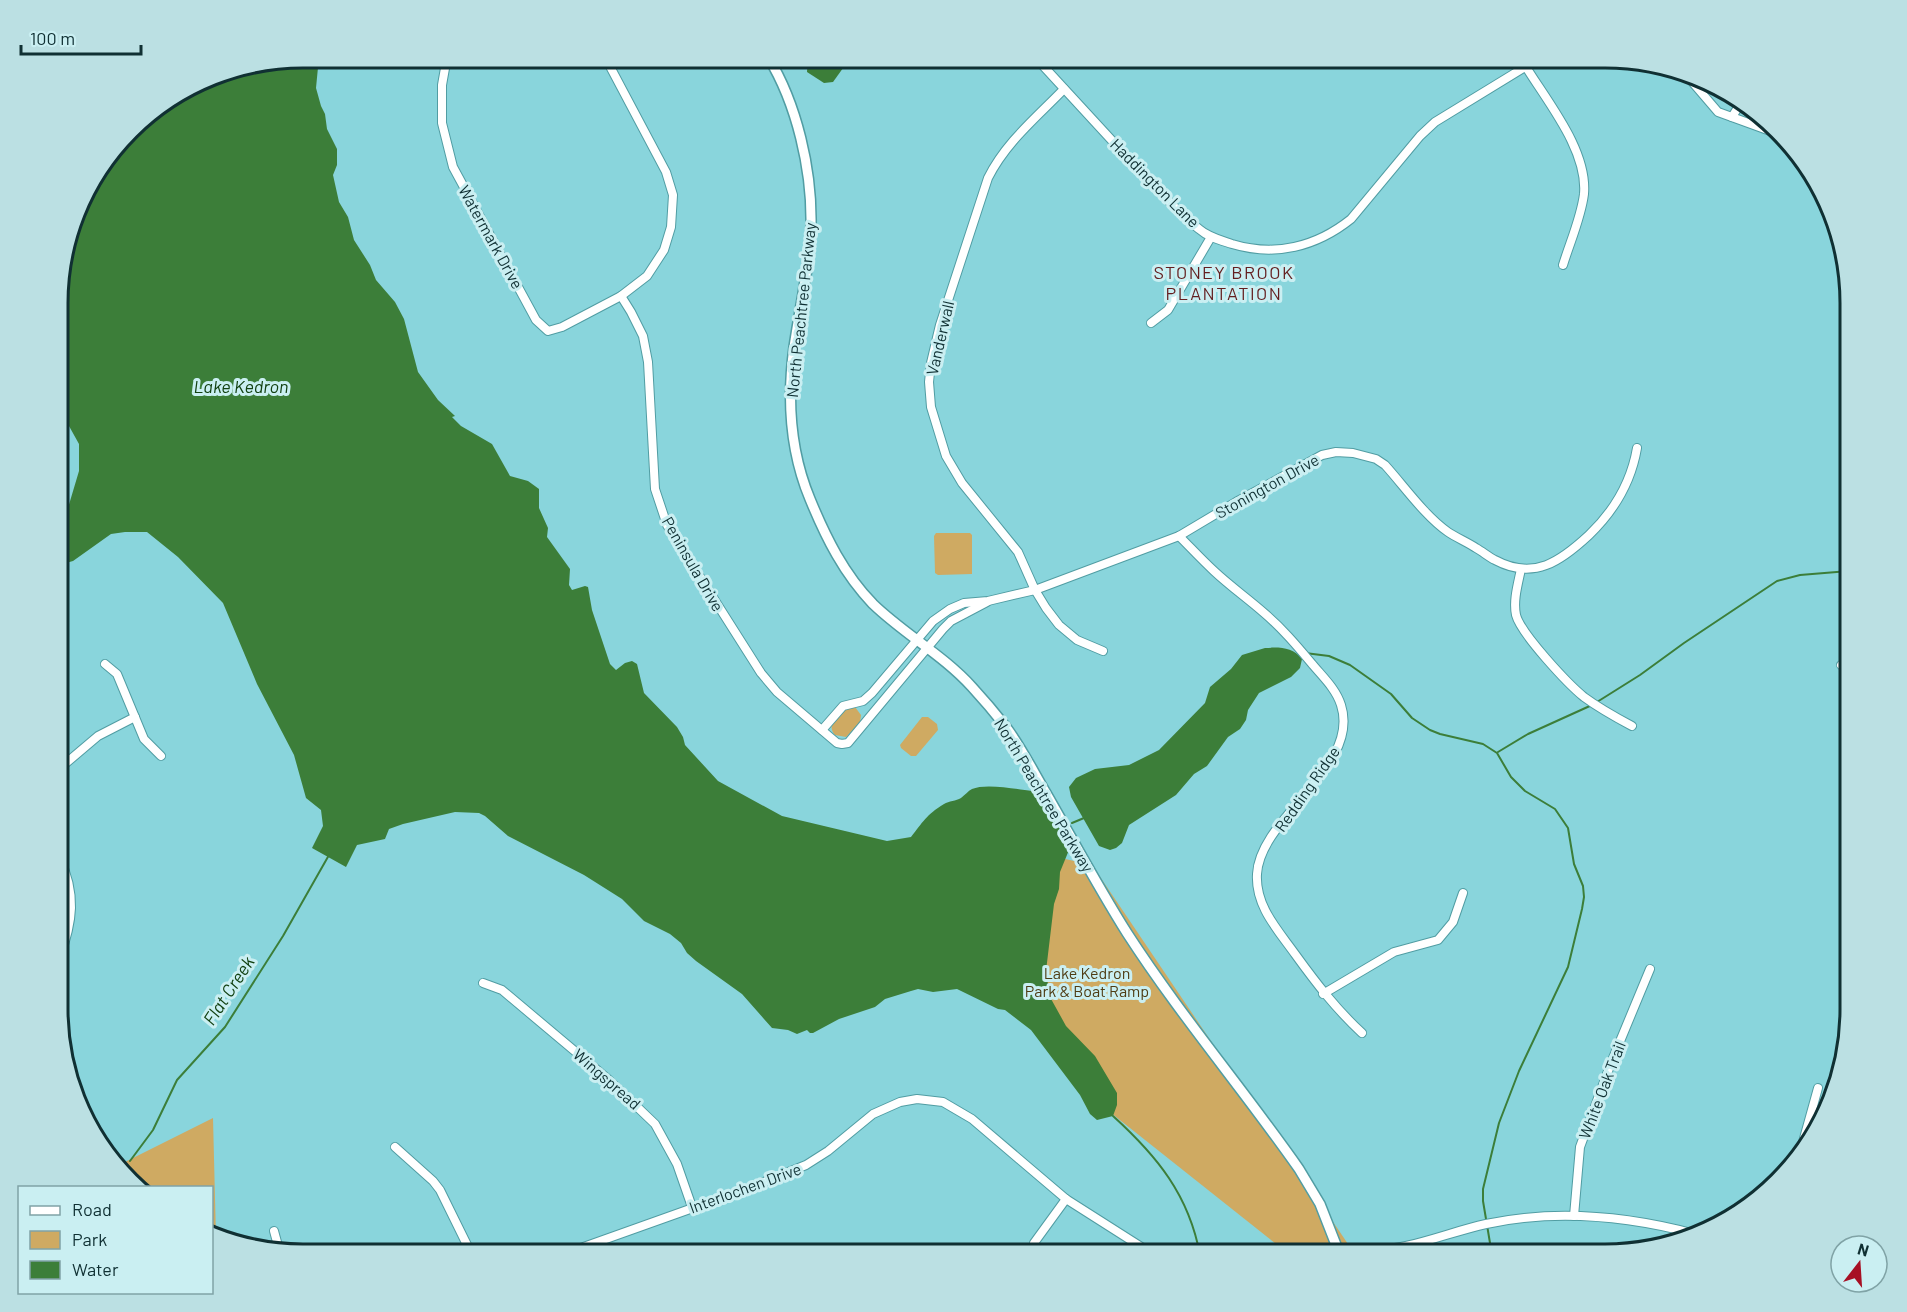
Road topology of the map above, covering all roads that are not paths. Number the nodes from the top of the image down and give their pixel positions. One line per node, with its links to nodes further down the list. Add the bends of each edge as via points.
1 (445, 68): 14 (street, Watermark Drive, via 442,123 453,167 542,328 548,332 555,330)
2 (611, 68): 14 (street, via 666,172 673,195 671,227 664,250 647,276)
3 (773, 68): 21 (street, North Peachtree Parkway, via 800,135 810,183 811,226 790,389 800,472 829,544 841,563 873,603)
4 (1045, 68): 8 (street, Haddington Lane)
5 (1523, 68): 12 (street, Haddington Lane, via 1435,123 1351,219 1329,235 1312,243 1270,250)
6 (1526, 68): 13 (street, via 1582,167 1582,203)
7 (1696, 86): 10 (street, via 1718,112)
8 (1064, 89): 12 (street, Haddington Lane, via 1166,197); 19 (street, Vanderwall, via 1016,136 988,178 940,325 929,382 931,407 945,456 1018,552)
9 (1737, 109): 10 (street)
10 (1732, 117): 11 (street)
11 (1761, 128)
12 (1211, 237): 15 (street, via 1168,310)
13 (1563, 265)
14 (621, 296): 29 (street, Peninsula Drive, via 643,336 655,489 667,525 761,673)
15 (1151, 323)
16 (1637, 448): 18 (street, Stonington Drive, via 1620,499 1606,518 1556,562)
17 (1179, 536): 18 (street, Stonington Drive, via 1322,455 1353,453 1385,465 1448,532 1496,561); 19 (street, Stonington Drive); 37 (street, Redding Ridge, via 1302,651 1341,703 1343,729 1335,754 1265,849 1257,873 1258,890 1270,920)
18 (1521, 569): 28 (street, via 1515,601 1517,618 1533,643 1568,682 1599,707)
19 (1035, 590): 20 (street, Stonington Drive); 23 (street, Vanderwall, via 1059,625 1077,640)
20 (988, 601): 21 (street, Stonington Drive, via 950,609); 22 (street, Stonington Drive, via 951,621)
21 (916, 640): 22 (street, North Peachtree Parkway); 25 (street)
22 (928, 649): 26 (street, Peninsula Drive); 52 (street, North Peachtree Parkway, via 972,687 1007,729 1147,964 1299,1169 1320,1204)
23 (1103, 651)
24 (105, 664): 27 (street, via 117,674)
25 (866, 699): 26 (street); 29 (street, via 843,706)
26 (877, 708): 29 (street, Peninsula Drive, via 848,743 837,743)
27 (135, 717): 30 (street, via 144,739); 31 (street, via 98,736)
28 (1632, 726)
29 (822, 730)
30 (161, 756)
31 (68, 761)
32 (68, 880): 34 (street, via 72,904)
33 (1463, 893): 37 (street, via 1453,922 1438,940 1394,952)
34 (68, 936)
35 (1650, 969): 44 (street, White Oak Trail, via 1580,1147)
36 (483, 983): 43 (street, Wingspread, via 502,990 656,1124)
37 (1323, 994): 38 (street, Redding Ridge)
38 (1362, 1033)
39 (1818, 1088): 40 (street)
40 (1806, 1129)
41 (395, 1147): 49 (street, via 440,1190)
42 (1066, 1199): 43 (street, Interlochen Drive, via 972,1119 943,1102 917,1099 873,1114 806,1165); 48 (street); 51 (street, Interlochen Drive)
43 (692, 1207): 50 (street, Interlochen Drive)
44 (1574, 1216): 46 (street, via 1614,1218); 53 (street, via 1486,1224)
45 (274, 1231): 47 (street)
46 (1683, 1231)
47 (277, 1243)
48 (1034, 1243)
49 (467, 1244)
50 (591, 1244)
51 (1137, 1244)
52 (1336, 1244)
53 (1415, 1244)

